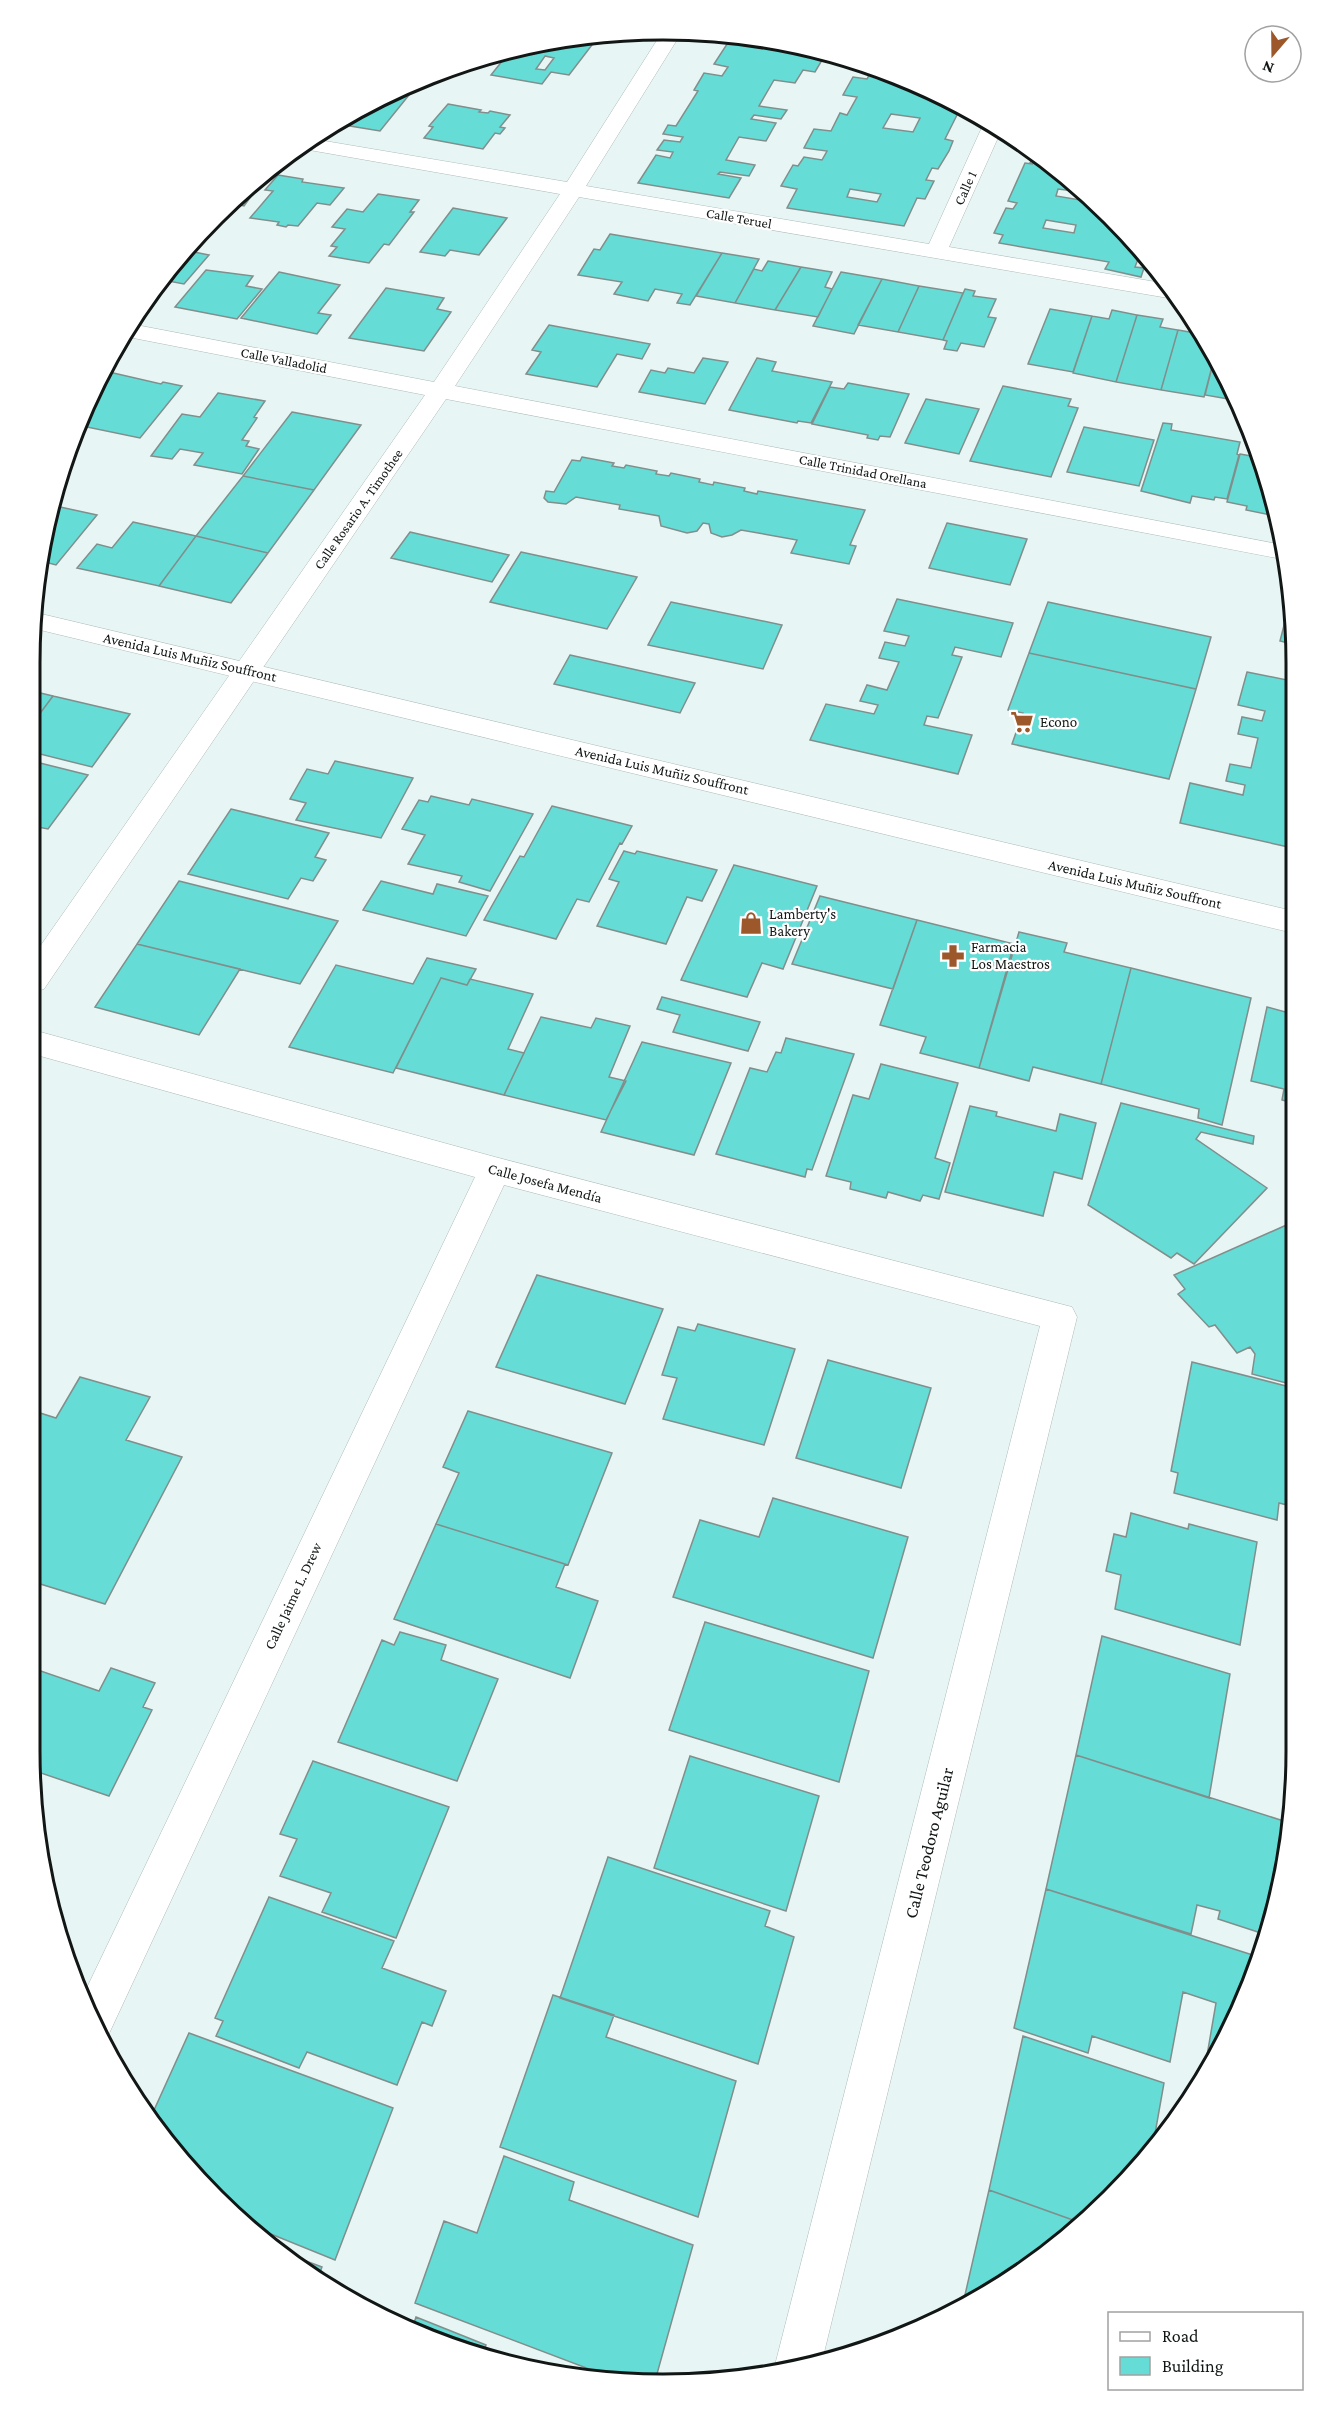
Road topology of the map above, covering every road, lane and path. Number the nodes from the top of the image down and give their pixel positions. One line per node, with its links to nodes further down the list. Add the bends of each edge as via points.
1 (667, 40): 4 (street, Calle Rosario A. Timothee)
2 (990, 133): 5 (street, Calle 1)
3 (316, 146): 4 (street, Calle Teruel)
4 (573, 190): 5 (street, Calle Teruel); 8 (street, Calle Rosario A. Timothee)
5 (937, 251): 6 (street, Calle Teruel)
6 (1162, 290)
7 (136, 332): 8 (street, Calle Valladolid)
8 (441, 389): 9 (street, Calle Trinidad Orellana); 11 (street, Calle Rosario A. Timothee)
9 (1276, 551)
10 (42, 622): 11 (street, Avenida Luis Muñiz Souffront)
11 (245, 670): 12 (street, Avenida Luis Muñiz Souffront); 13 (street, Calle Rosario A. Timothee)
12 (1286, 920)
13 (40, 971)
14 (40, 1044): 15 (street, Calle Josefa Mendía)
15 (495, 1170): 16 (street, Calle Josefa Mendía); 17 (street, Calle Jaime L. Drew)
16 (1060, 1317): 18 (street, Calle Teodoro Aguilar)
17 (98, 2011)
18 (800, 2358)

